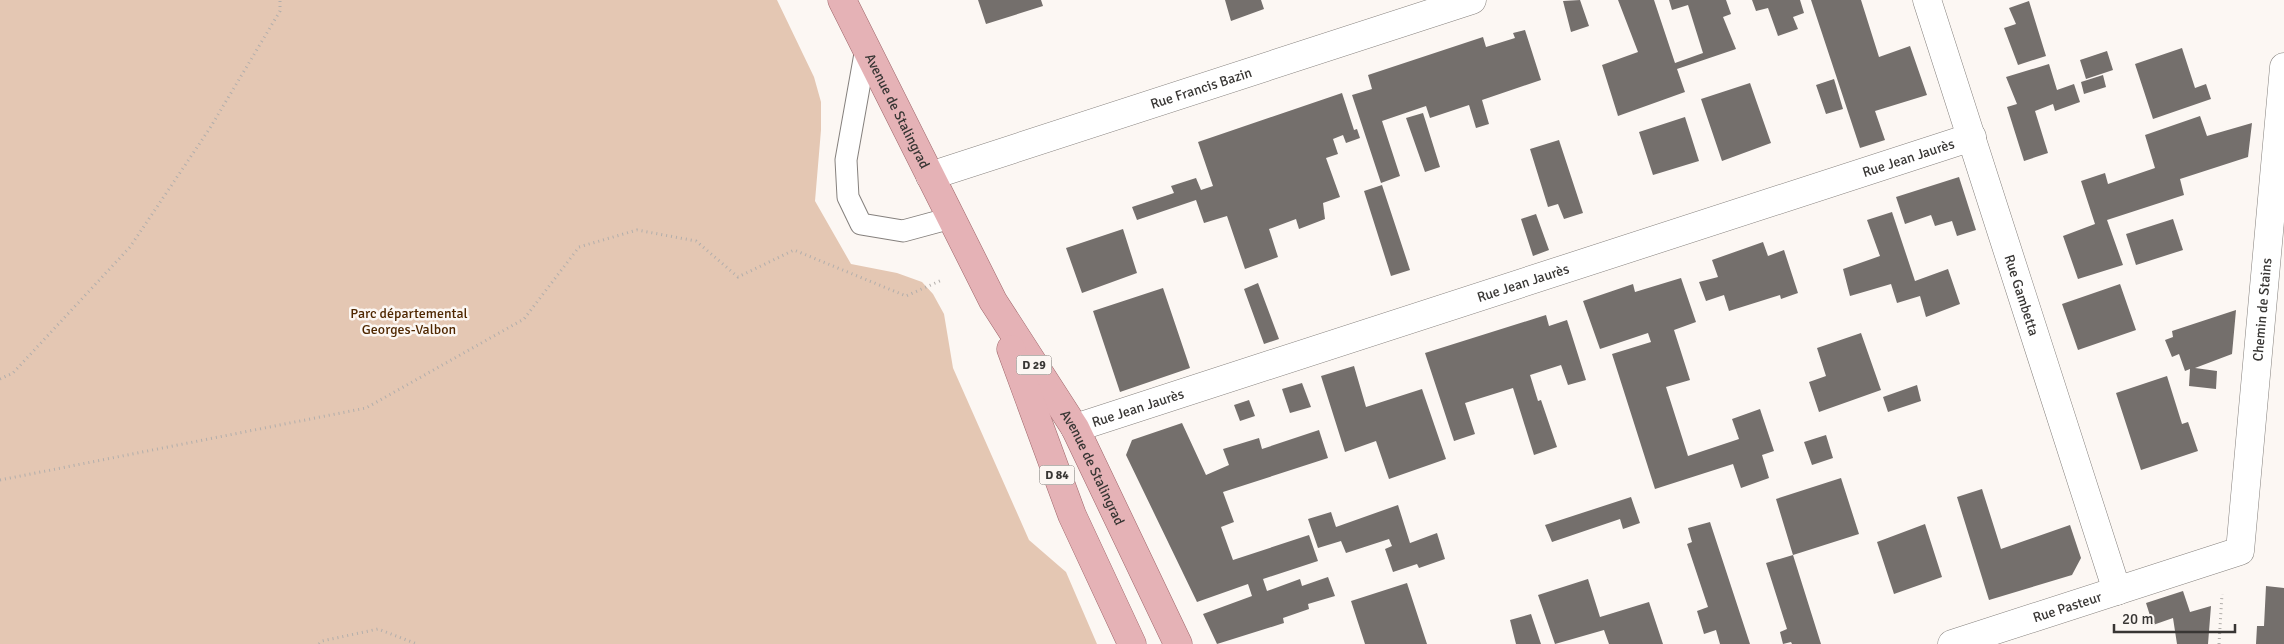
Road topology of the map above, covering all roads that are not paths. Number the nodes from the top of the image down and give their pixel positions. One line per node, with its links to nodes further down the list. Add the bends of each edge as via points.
1 (842, 0): 4 (main road, Avenue de Stalingrad)
2 (1472, 0): 7 (street, Rue Francis Bazin)
3 (1927, 0): 6 (street, Rue Gambetta)
4 (866, 48): 7 (main road, Avenue de Stalingrad); 8 (lane, via 846,160 848,197 861,224 903,231)
5 (2284, 67): 11 (street, Chemin de Stains)
6 (1972, 137): 10 (street, Rue Jean Jaurès); 12 (street, Rue Gambetta)
7 (930, 176): 8 (main road, Avenue de Stalingrad)
8 (951, 218): 9 (main road, Avenue de Stalingrad / D 84)
9 (993, 301): 10 (main road, Avenue de Stalingrad / D 29); 13 (main road, Avenue de Stalingrad / D 84, via 1072,515)
10 (1075, 428): 14 (main road, Avenue de Stalingrad / D 84)
11 (2233, 554): 12 (street, Rue Pasteur)
12 (2117, 591): 15 (street, Rue Pasteur)
13 (1132, 644)
14 (1178, 644)
15 (1952, 644)

